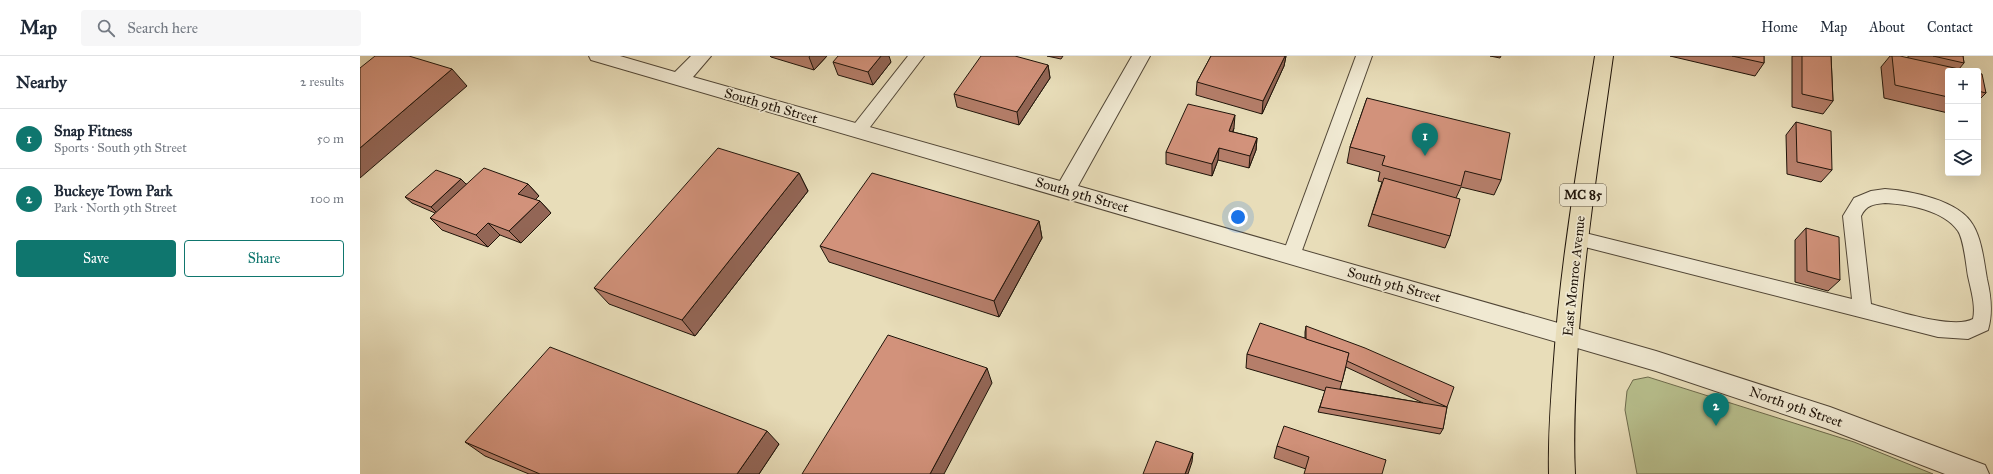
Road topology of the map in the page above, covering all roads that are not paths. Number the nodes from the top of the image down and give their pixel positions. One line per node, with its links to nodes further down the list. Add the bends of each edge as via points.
1 (598, 56): 7 (street, South 9th Street)
2 (702, 56): 7 (street)
3 (916, 56): 8 (lane)
4 (1141, 56): 9 (street)
5 (1364, 56): 11 (lane)
6 (1604, 56): 10 (main road, East Monroe Avenue / MC 85)
7 (679, 79): 8 (street, South 9th Street)
8 (858, 131): 9 (street, South 9th Street)
9 (1065, 190): 11 (street, South 9th Street)
10 (1576, 238): 12 (lane); 13 (main road, East Monroe Avenue / MC 85)
11 (1291, 256): 13 (street, South 9th Street)
12 (1862, 311): 12 (lane, via 1938,329 1968,331 1981,324 1984,310 1967,229 1950,214 1927,202 1899,197 1875,197 1860,203 1852,216)
13 (1567, 334): 14 (main road, East Monroe Avenue / MC 85); 15 (street, North 9th Street, via 1774,398)
14 (1562, 474)
15 (1976, 474)

